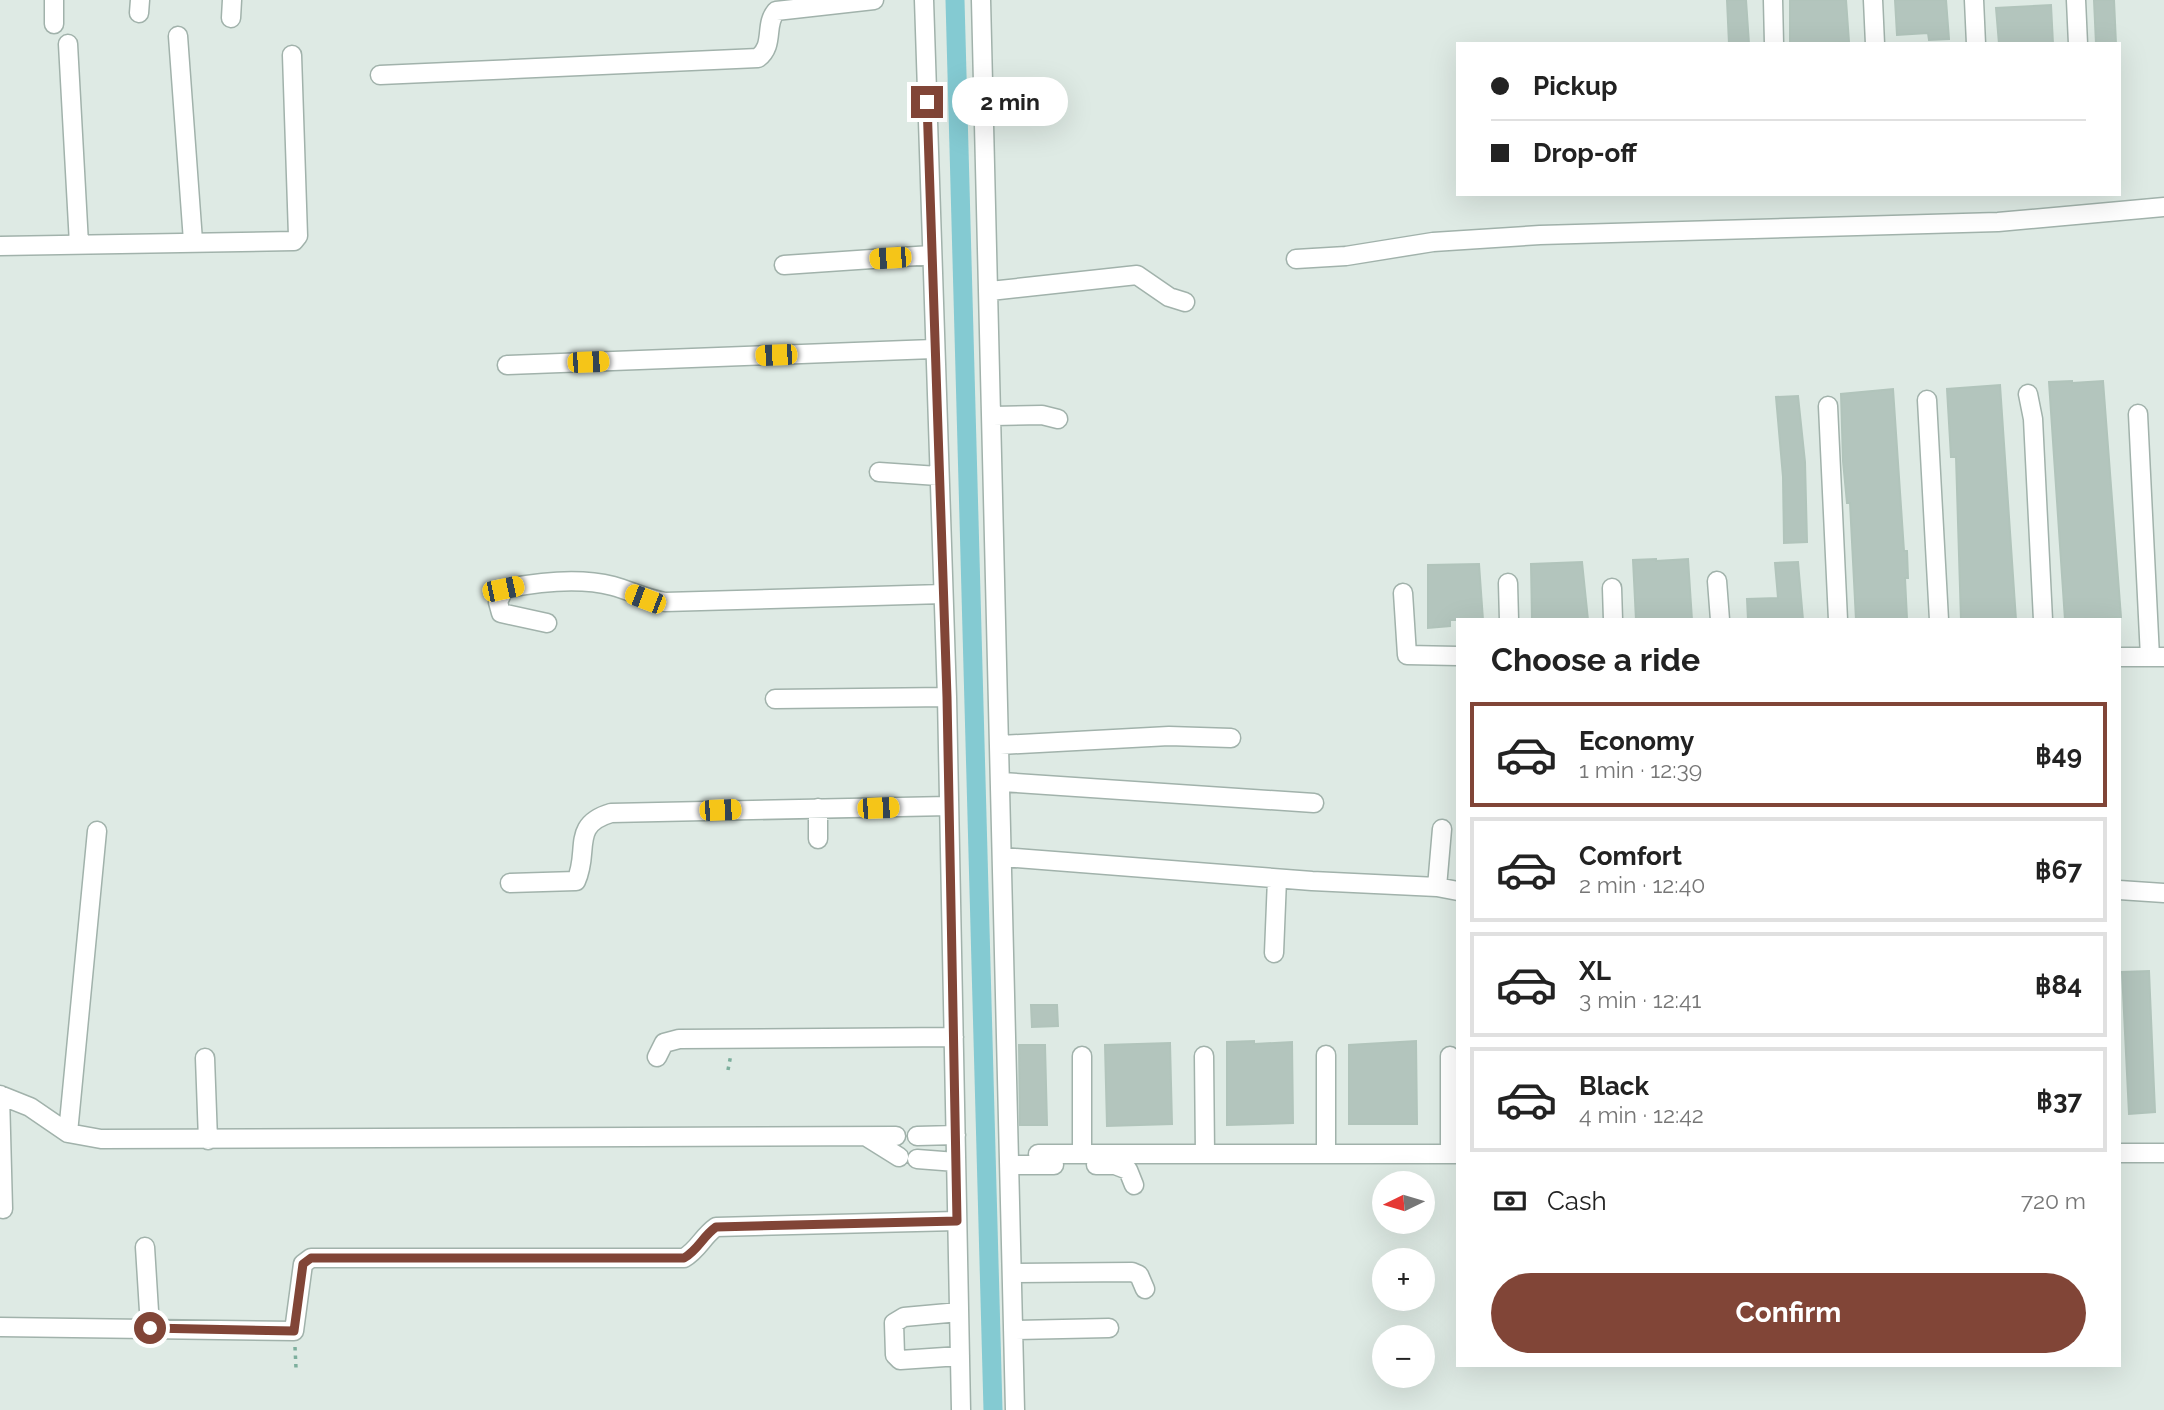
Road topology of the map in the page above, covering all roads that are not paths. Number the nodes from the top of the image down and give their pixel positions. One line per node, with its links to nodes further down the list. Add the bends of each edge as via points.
1 (54, 0): 9 (street)
2 (874, 0): 17 (street, via 776,11 771,16 769,45 758,58)
3 (924, 0): 22 (street)
4 (981, 0): 25 (street)
5 (1773, 0): 11 (street)
6 (1872, 0): 12 (street)
7 (1974, 0): 13 (street)
8 (2076, 0): 14 (street)
9 (54, 24)
10 (178, 36): 19 (street)
11 (1774, 42)
12 (1875, 42)
13 (1976, 42)
14 (2078, 42)
15 (68, 44): 20 (street)
16 (292, 55): 19 (street, via 297,239)
17 (380, 75)
18 (2164, 207): 23 (street, via 1998,222 1540,235 1433,242)
19 (193, 242): 20 (street)
20 (79, 244): 21 (street)
21 (0, 246)
22 (931, 255): 24 (street); 27 (street)
23 (1296, 259)
24 (784, 265)
25 (990, 291): 26 (street, via 1137,275); 33 (street)
26 (1185, 302)
27 (933, 349): 28 (street); 36 (street)
28 (507, 365)
29 (2028, 394): 47 (street)
30 (1927, 400): 46 (street)
31 (1828, 406): 45 (street)
32 (2138, 414): 51 (street)
33 (993, 416): 34 (street, via 1032,414); 55 (street)
34 (1058, 419)
35 (879, 472): 36 (street)
36 (938, 475): 41 (street)
37 (1717, 581): 44 (street)
38 (1508, 583): 42 (street)
39 (1612, 588): 43 (street)
40 (1403, 593): 49 (street, via 1407,655)
41 (943, 594): 48 (street, via 665,602 612,586 578,582 503,589 498,602 501,614); 52 (street)
42 (1509, 618)
43 (1614, 618)
44 (1720, 618)
45 (1838, 618)
46 (1939, 618)
47 (2043, 618)
48 (547, 623)
49 (1456, 656)
50 (2121, 657): 51 (street)
51 (2157, 657)
52 (947, 697): 53 (street); 58 (street)
53 (775, 699)
54 (1231, 738): 55 (street, via 1170,736)
55 (1000, 745): 56 (street)
56 (1002, 782): 57 (street); 63 (street)
57 (1314, 803)
58 (948, 806): 59 (street); 71 (street)
59 (818, 808): 62 (street); 65 (street, via 611,813 587,825 576,881)
60 (1442, 830): 66 (street)
61 (97, 831): 79 (street)
62 (818, 839)
63 (1003, 857): 64 (street); 93 (street)
64 (1277, 879): 66 (street); 70 (street)
65 (510, 883)
66 (1437, 887): 68 (street)
67 (2121, 890): 69 (street)
68 (1456, 891)
69 (2164, 893)
70 (1274, 953)
71 (954, 1037): 76 (street, via 679,1039 664,1043); 80 (street)
72 (1326, 1055): 90 (street)
73 (1082, 1056): 88 (street)
74 (1204, 1056): 89 (street)
75 (1450, 1056): 91 (street)
76 (657, 1057)
77 (205, 1058): 84 (street)
78 (0, 1095): 79 (street, via 30,1107); 95 (street)
79 (68, 1133): 84 (street, via 101,1139)
80 (956, 1135): 82 (street); 92 (street)
81 (896, 1136): 83 (street)
82 (917, 1136)
83 (866, 1137): 84 (street); 92 (street, via 908,1158)
84 (208, 1140)
85 (2121, 1153): 86 (street)
86 (2164, 1153)
87 (1038, 1154): 88 (street)
88 (1082, 1154): 89 (street)
89 (1205, 1154): 90 (street)
90 (1326, 1154): 91 (street)
91 (1454, 1154)
92 (956, 1162): 96 (street)
93 (1010, 1165): 94 (street, via 1115,1165 1128,1170); 98 (street)
94 (1134, 1185)
95 (3, 1209)
96 (957, 1221): 100 (street); 102 (street, via 716,1227 684,1258 311,1258 303,1264 294,1331)
97 (145, 1247): 102 (street)
98 (1012, 1273): 99 (street, via 1132,1272 1139,1275); 104 (street)
99 (1145, 1289)
100 (959, 1312): 105 (street); 105 (street, via 904,1317 894,1323 895,1355 900,1360)
101 (0, 1327): 102 (street)
102 (150, 1328)
103 (1109, 1328): 104 (street)
104 (1013, 1330): 107 (street)
105 (960, 1356): 106 (street)
106 (961, 1410)
107 (1015, 1410)

